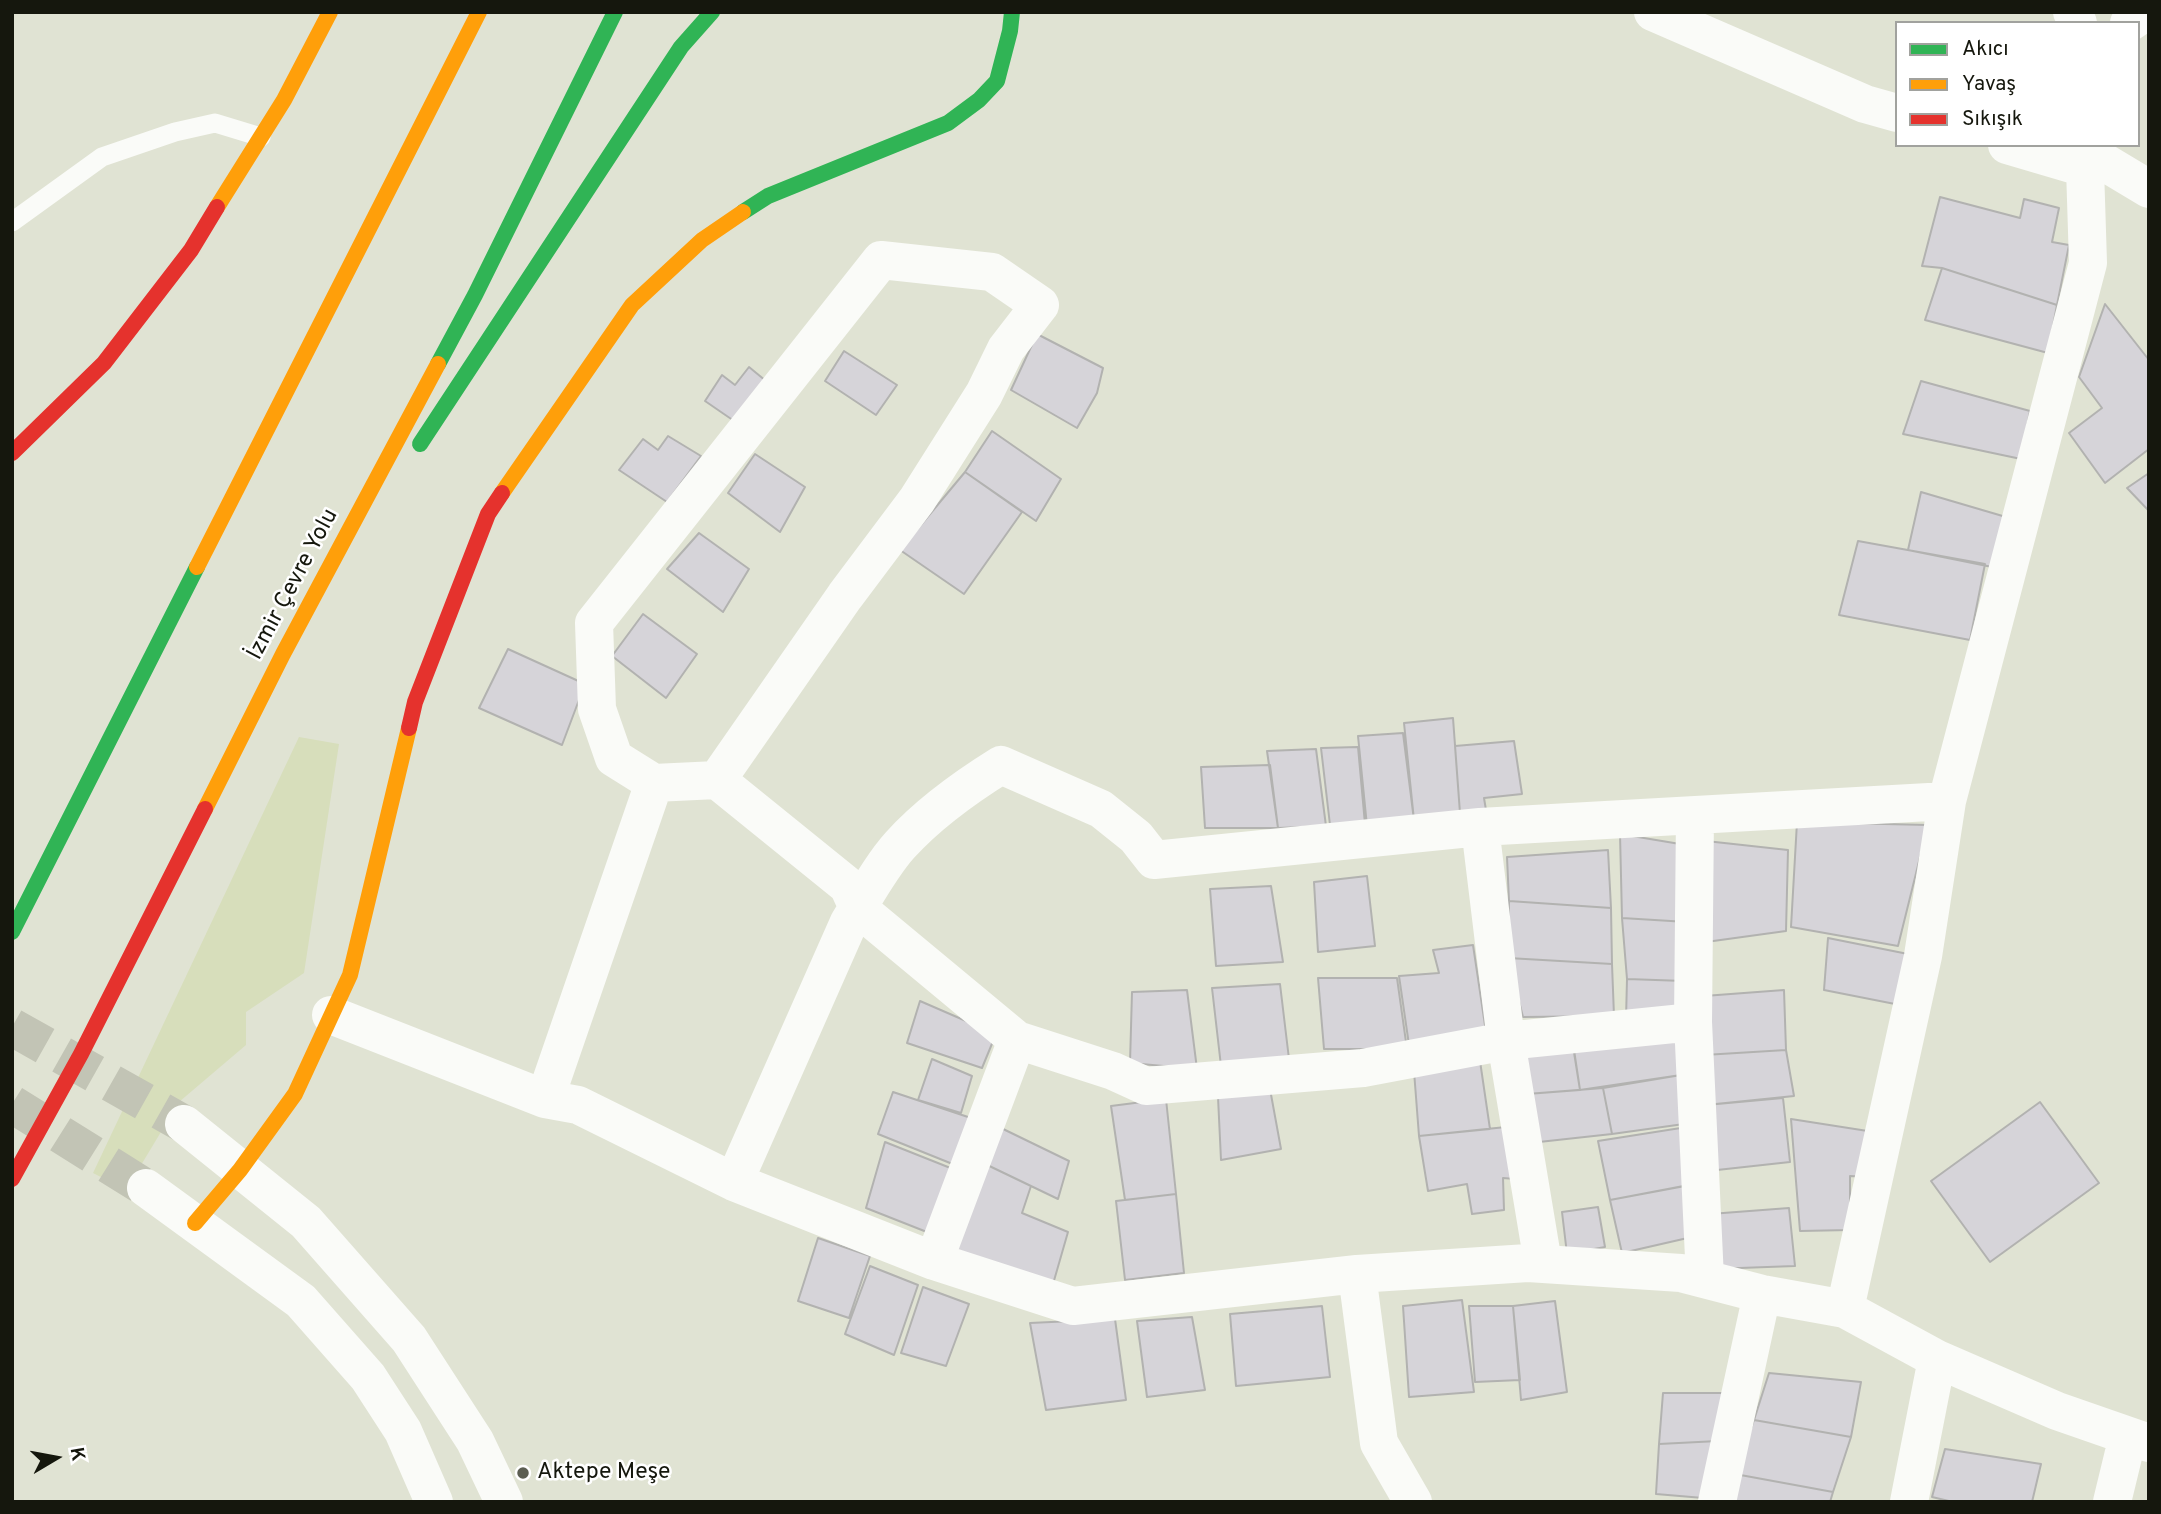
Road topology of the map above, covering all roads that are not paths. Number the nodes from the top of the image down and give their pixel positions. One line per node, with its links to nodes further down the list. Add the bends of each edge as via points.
1 (330, 12): 10 (highway)
2 (478, 12): 25 (highway)
3 (615, 12): 18 (highway, İzmir Çevre Yolu, via 475,295)
4 (712, 12): 16 (highway, via 681,47)
5 (1004, 12): 8 (highway)
6 (1012, 12): 8 (highway)
7 (1653, 12): 9 (street)
8 (1010, 31): 26 (highway, via 997,81 948,123 768,196 702,240 632,305 488,514 415,702 350,975)
9 (1895, 112)
10 (261, 137): 14 (lane, via 215,123 102,157); 15 (highway, via 191,250 112,352)
11 (2023, 147): 12 (street)
12 (2088, 155): 13 (street); 21 (street, via 2088,263)
13 (2149, 189)
14 (12, 222)
15 (12, 453)
16 (413, 455)
17 (382, 502): 18 (highway)
18 (283, 654): 33 (highway, İzmir Çevre Yolu, via 81,1054)
19 (717, 780): 20 (street); 20 (street, via 917,500 985,394 1006,349 1040,305 992,272 881,260 594,623 597,709 614,758); 24 (street, via 848,886)
20 (654, 783): 30 (street)
21 (1947, 801): 22 (street); 42 (street, via 1923,956)
22 (1695, 815): 23 (street); 27 (street)
23 (1480, 827): 24 (street, via 1154,860 1136,836 1101,809 1001,765 957,792 899,846); 29 (street)
24 (858, 908): 28 (street); 34 (street)
25 (12, 932)
26 (331, 1015): 30 (street); 32 (highway, via 295,1094)
27 (1693, 1022): 29 (street); 40 (street)
28 (1017, 1040): 29 (street, via 1146,1086 1363,1068); 37 (street)
29 (1507, 1041): 38 (street)
30 (545, 1099): 34 (street, via 578,1105)
31 (184, 1125): 32 (street)
32 (240, 1170): 36 (highway); 46 (street, via 306,1223 409,1339 475,1441)
33 (12, 1179)
34 (734, 1182): 37 (street)
35 (146, 1188): 36 (street)
36 (195, 1223): 45 (street, via 301,1301 368,1377 403,1431)
37 (934, 1261): 39 (street, via 1073,1306)
38 (1542, 1263): 39 (street); 40 (street, via 1681,1273)
39 (1357, 1274): 47 (street, via 1379,1443)
40 (1705, 1279): 41 (street)
41 (1762, 1294): 42 (street); 48 (street)
42 (1845, 1309): 43 (street)
43 (1937, 1359): 44 (street); 49 (street)
44 (2138, 1440): 50 (street)
45 (434, 1502)
46 (504, 1502)
47 (1413, 1502)
48 (1717, 1502)
49 (1909, 1502)
50 (2112, 1502)

